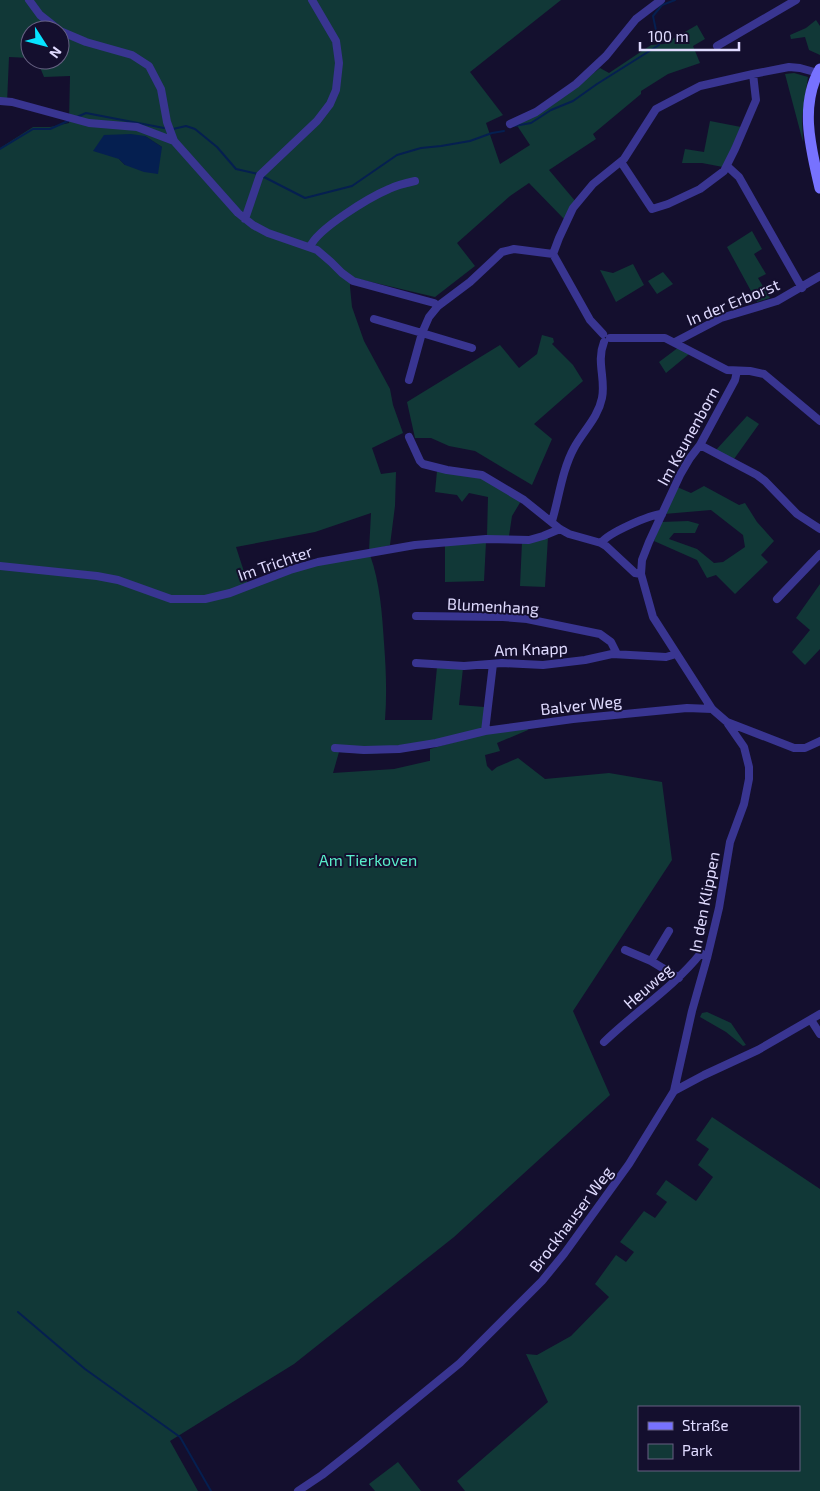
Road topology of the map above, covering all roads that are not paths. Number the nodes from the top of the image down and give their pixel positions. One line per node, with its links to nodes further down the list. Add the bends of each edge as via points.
1 (29, 0): 5 (street)
2 (312, 0): 17 (street, via 336,41 339,63 336,90 317,121 260,175)
3 (661, 0): 11 (street, via 636,19 606,56 576,84 536,112)
4 (796, 0): 7 (street)
5 (46, 20)
6 (70, 35): 12 (street, via 132,55 150,66 161,89)
7 (717, 46)
8 (819, 71): 9 (street, via 794,67); 16 (main road, via 808,118 810,145)
9 (753, 74): 13 (street, via 700,86 656,110); 14 (street, via 756,100)
10 (0, 101): 12 (street, via 89,123 136,127)
11 (510, 124)
12 (174, 141): 17 (street)
13 (621, 162): 14 (street, via 652,209 700,189); 19 (street, via 593,184 573,208)
14 (727, 166): 21 (street, In der Erborst, via 740,177)
15 (415, 180): 18 (street, via 368,200 319,234)
16 (820, 188)
17 (245, 220): 18 (street, via 268,233)
18 (310, 247): 22 (street, via 353,281)
19 (553, 254): 22 (street, via 514,249 502,252); 25 (street, via 590,320)
20 (820, 276): 21 (street, In der Erborst)
21 (802, 288): 26 (street, In der Erborst, via 777,302 720,318)
22 (438, 306): 24 (street)
23 (374, 320): 24 (street)
24 (422, 333): 27 (street); 29 (street)
25 (606, 338): 26 (street, via 665,338); 34 (street, via 600,358 601,401 590,426 574,448)
26 (675, 342): 28 (street, via 727,370)
27 (472, 348)
28 (737, 371): 30 (street, via 764,374); 32 (street, Im Keunenborn)
29 (408, 380)
30 (820, 421)
31 (409, 437): 34 (street, via 423,464 482,475 524,500)
32 (700, 445): 33 (street, Im Keunenborn); 36 (street, via 757,475 797,514)
33 (662, 514): 37 (street, via 606,537); 40 (street, Im Keunenborn, via 642,560)
34 (552, 522): 35 (street)
35 (560, 529): 37 (street); 39 (street, Im Trichter, via 529,540 478,539 415,545 318,562 205,599 171,600 111,579)
36 (820, 529)
37 (601, 543): 40 (street, via 635,573)
38 (820, 554): 41 (street)
39 (0, 566)
40 (641, 574): 44 (street, via 653,617)
41 (776, 599)
42 (416, 616): 43 (street, Blumenhang, via 527,619 600,634 611,642)
43 (617, 654): 44 (street, Am Knapp, via 666,658); 46 (street, Am Knapp, via 546,665)
44 (676, 654): 47 (street)
45 (416, 663): 46 (street, Am Knapp)
46 (493, 664): 49 (street)
47 (712, 709): 48 (street); 49 (street, Balver Weg, via 677,708)
48 (727, 722): 50 (street, via 794,748 805,748); 54 (street, In den Klippen, via 744,747 749,779 730,842)
49 (485, 731): 51 (street, Balver Weg, via 399,749)
50 (820, 741)
51 (336, 748)
52 (669, 931): 55 (street)
53 (626, 950): 55 (street)
54 (708, 958): 56 (street, Heuweg, via 701,954); 61 (street, In den Klippen)
55 (651, 961): 56 (street)
56 (679, 978): 60 (street, Heuweg)
57 (820, 1014): 58 (street, Brockhauser Weg)
58 (811, 1020): 59 (street); 61 (street, Brockhauser Weg)
59 (820, 1034)
60 (604, 1042)
61 (674, 1092): 62 (street, Brockhauser Weg, via 629,1164 542,1281 460,1363)
62 (298, 1491)

